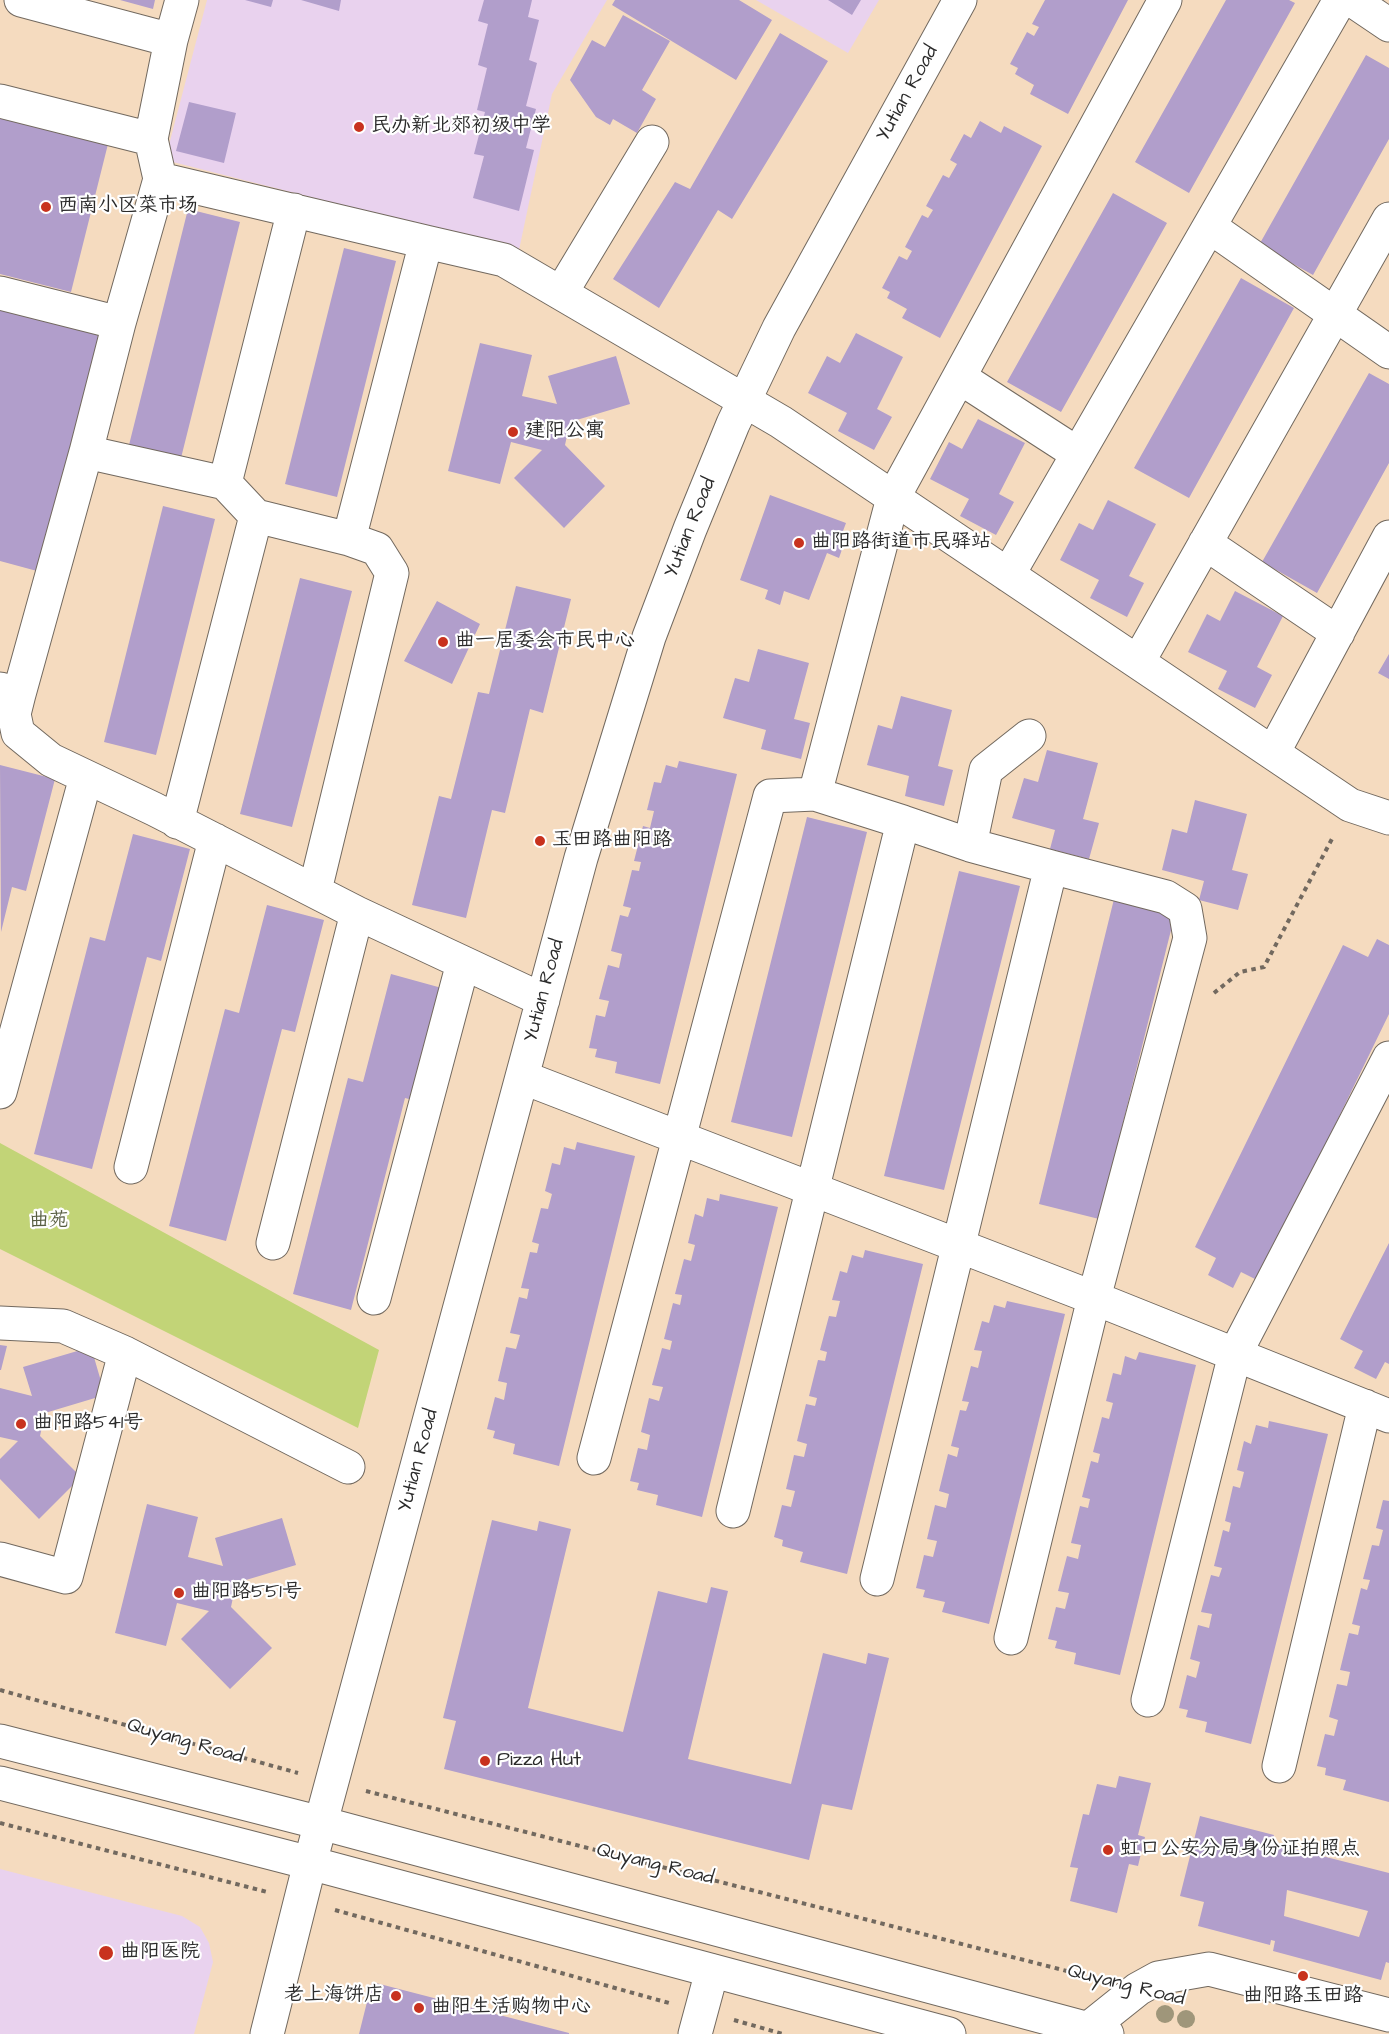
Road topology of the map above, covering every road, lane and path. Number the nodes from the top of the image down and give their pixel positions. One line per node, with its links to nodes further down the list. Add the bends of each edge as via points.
1 (182, 0): 8 (street)
2 (960, 0): 23 (street, Yutian Road, via 779,328)
3 (1165, 0): 22 (street)
4 (1340, 0): 15 (street)
5 (1352, 0): 7 (street)
6 (27, 1): 8 (street)
7 (1389, 25)
8 (171, 40): 10 (street)
9 (0, 101): 10 (street)
10 (151, 139): 12 (street)
11 (652, 142): 18 (street)
12 (160, 179): 13 (street); 20 (street)
13 (294, 210): 16 (street); 26 (street)
14 (1389, 219): 19 (street)
15 (1210, 227): 19 (street); 25 (street)
16 (426, 242): 18 (street, via 504,260); 30 (street)
17 (0, 293): 20 (street)
18 (561, 293): 23 (street)
19 (1335, 314): 21 (street); 31 (street)
20 (119, 323): 24 (street)
21 (1389, 352)
22 (959, 377): 25 (street); 27 (street)
23 (744, 400): 27 (street); 51 (street, Yutian Road, via 649,637 581,858)
24 (86, 452): 26 (street); 35 (street)
25 (1078, 454): 32 (street)
26 (225, 483): 28 (street)
27 (893, 498): 32 (street); 39 (street)
28 (256, 516): 30 (street); 42 (street)
29 (1389, 537): 33 (street)
30 (349, 539): 47 (street, via 377,549 393,573)
31 (1205, 543): 33 (street); 34 (street)
32 (1008, 575): 34 (street)
33 (1338, 633): 37 (street)
34 (1138, 662): 37 (street)
35 (10, 691): 38 (street, via 18,733 51,760)
36 (1029, 736): 45 (street, via 986,770)
37 (1273, 753): 40 (street)
38 (86, 777): 42 (street); 54 (street)
39 (815, 794): 43 (street); 55 (street, via 770,796)
40 (1350, 805): 41 (street); 50 (path, via 1264,967 1240,972)
41 (1389, 818)
42 (177, 822): 44 (street)
43 (903, 822): 45 (street); 57 (street)
44 (215, 840): 47 (street); 56 (street)
45 (970, 845): 46 (street)
46 (1051, 867): 59 (street); 61 (street, via 1166,897 1185,909 1190,938)
47 (315, 890): 48 (street)
48 (357, 913): 49 (street); 58 (street)
49 (463, 963): 51 (street); 60 (street)
50 (1210, 995)
51 (543, 1000): 53 (street, Yutian Road)
52 (1389, 1058): 64 (street)
53 (522, 1077): 55 (street); 76 (street, Yutian Road)
54 (0, 1092)
55 (680, 1138): 57 (street); 66 (street)
56 (131, 1167)
57 (812, 1190): 59 (street); 68 (street)
58 (273, 1243)
59 (957, 1245): 61 (street); 70 (street)
60 (374, 1298)
61 (1094, 1298): 64 (street); 71 (street)
62 (0, 1323): 63 (street, via 63,1326)
63 (125, 1353): 67 (street); 69 (street, via 66,1578)
64 (1235, 1354): 65 (street); 73 (street)
65 (1377, 1411): 75 (street)
66 (594, 1458)
67 (348, 1467)
68 (733, 1511)
69 (0, 1559)
70 (877, 1579)
71 (1011, 1638)
72 (0, 1690): 76 (path, Quyang Road)
73 (1148, 1700)
74 (0, 1741): 79 (street)
75 (1279, 1766)
76 (332, 1782): 79 (street, Yutian Road); 83 (path, Quyang Road)
77 (0, 1783): 80 (street)
78 (0, 1823): 81 (path)
79 (321, 1823): 80 (street, Yutian Road); 86 (street)
80 (310, 1863): 81 (street, Yutian Road); 82 (street)
81 (301, 1901): 85 (path); 87 (street, Yutian Road)
82 (712, 1971): 85 (street); 89 (street)
83 (1138, 1989): 84 (street, via 1158,1978 1209,1969); 86 (street)
84 (1389, 2015)
85 (698, 2023): 88 (path)
86 (1098, 2032)
87 (267, 2034)
88 (783, 2034)
89 (949, 2034)

